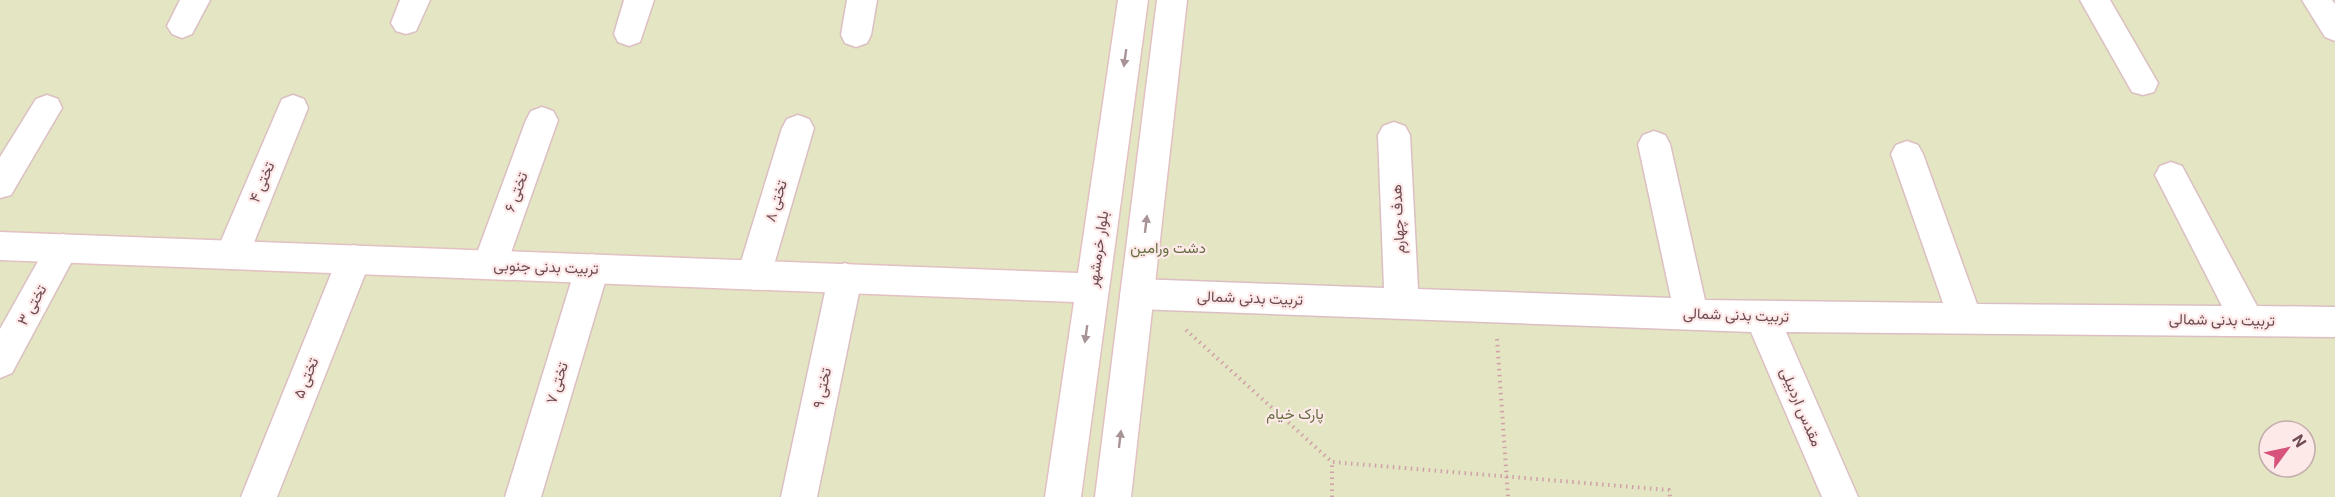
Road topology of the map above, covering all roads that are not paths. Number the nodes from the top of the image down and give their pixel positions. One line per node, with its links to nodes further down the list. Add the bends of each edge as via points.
1 (639, 0): 8 (street)
2 (862, 0): 9 (street)
3 (1132, 0): 28 (street, بلوار خرمشهر, one-way to 28)
4 (1172, 0): 29 (street, one-way to 4)
5 (2095, 0): 10 (street)
6 (2316, 0): 7 (street)
7 (2335, 29)
8 (629, 34)
9 (856, 35)
10 (2144, 83)
11 (47, 108): 19 (street)
12 (293, 108): 22 (street, تختی ۴)
13 (542, 120): 24 (street, تختی ۶)
14 (798, 128): 26 (street, تختی ۸)
15 (1394, 135): 30 (street, هدف چهارم)
16 (1654, 144): 31 (street)
17 (1907, 154): 33 (street)
18 (2171, 175): 34 (street)
19 (0, 185)
20 (0, 246): 21 (street, تربیت بدنی جنوبی)
21 (63, 248): 22 (street, تربیت بدنی جنوبی); 36 (street, تختی ۳)
22 (232, 255): 23 (street, تربیت بدنی جنوبی)
23 (354, 259): 24 (street, تربیت بدنی جنوبی); 37 (street, تختی ۵)
24 (490, 264): 25 (street, تربیت بدنی جنوبی)
25 (592, 269): 26 (street, تربیت بدنی جنوبی); 38 (street, تختی ۷)
26 (754, 275): 27 (street, تربیت بدنی جنوبی)
27 (845, 278): 28 (street, تربیت بدنی جنوبی); 39 (street, تختی ۹)
28 (1092, 288): 40 (street, بلوار خرمشهر, one-way to 40)
29 (1137, 294): 30 (street, تربیت بدنی شمالی); 41 (street, one-way to 29)
30 (1402, 304): 31 (street, تربیت بدنی شمالی)
31 (1691, 314): 32 (street, تربیت بدنی شمالی)
32 (1762, 317): 33 (street, تربیت بدنی شمالی); 42 (street, مقدس اردبیلی)
33 (1965, 318): 34 (street, تربیت بدنی شمالی)
34 (2247, 320): 35 (street, تربیت بدنی شمالی)
35 (2335, 322)
36 (0, 362)
37 (259, 497)
38 (523, 497)
39 (799, 497)
40 (1063, 497)
41 (1113, 497)
42 (1840, 497)

